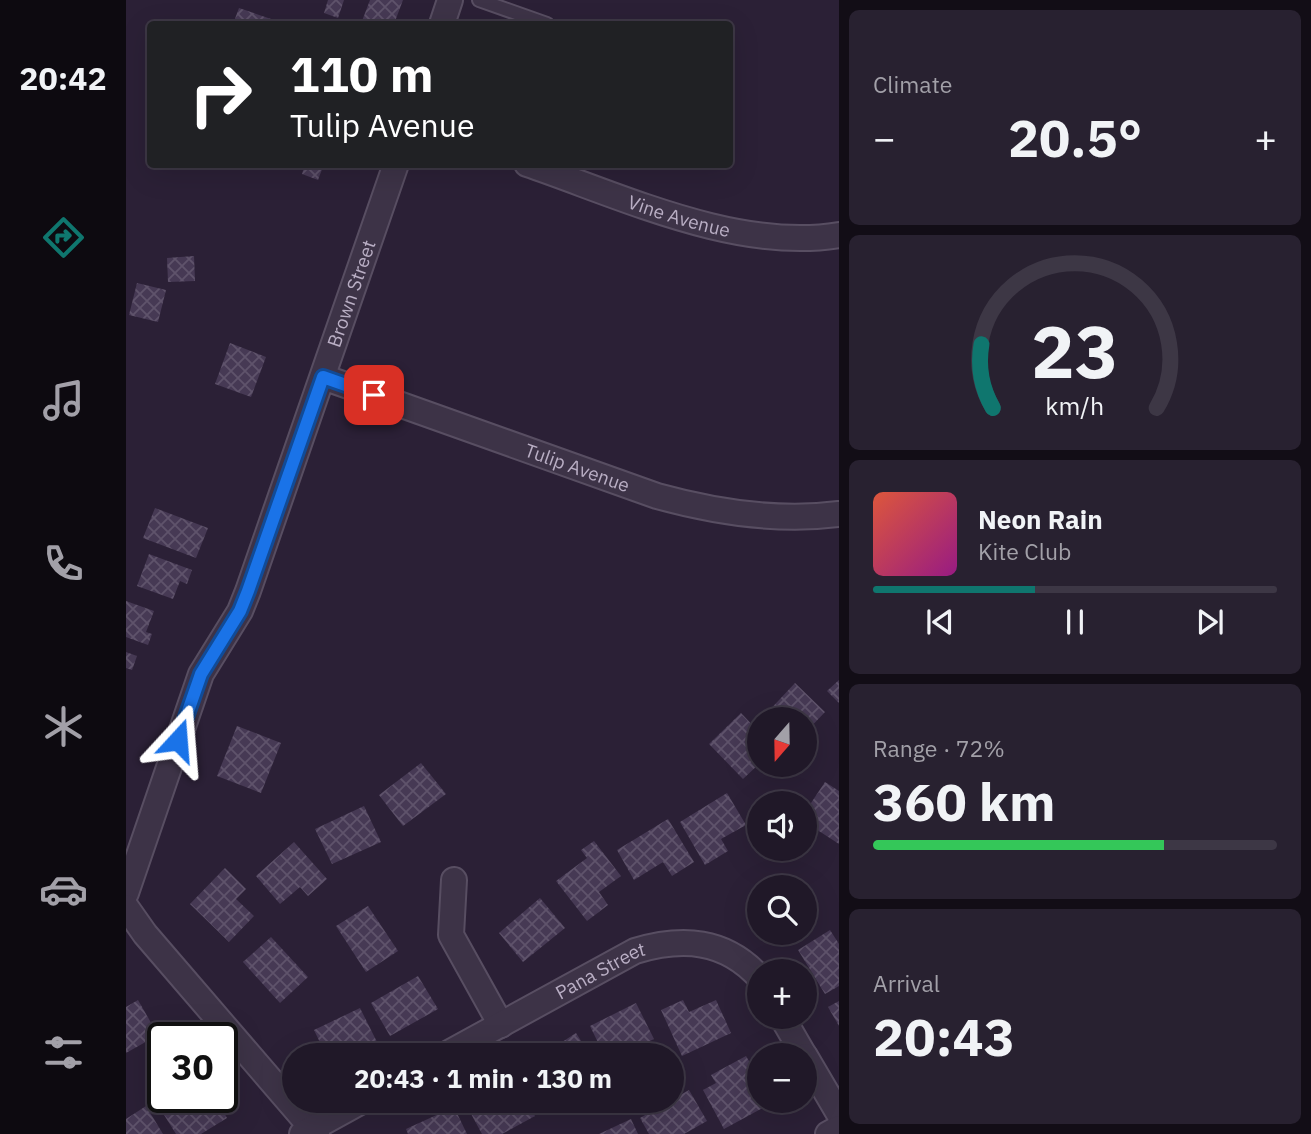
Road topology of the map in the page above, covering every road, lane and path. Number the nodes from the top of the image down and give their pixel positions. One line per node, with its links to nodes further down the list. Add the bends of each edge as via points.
1 (450, 0): 3 (street)
2 (479, 0): 4 (lane)
3 (443, 21)
4 (538, 21)
5 (395, 168): 8 (street, Brown Street)
6 (539, 168): 7 (street, Vine Avenue, via 709,225 792,237)
7 (838, 234)
8 (323, 377): 9 (street, Tulip Avenue, via 657,496 760,514); 11 (street, Brown Street, via 248,591 195,690)
9 (838, 514)
10 (454, 880): 14 (street, via 451,935)
11 (126, 893)
12 (126, 907): 20 (street)
13 (747, 965): 14 (street, Pana Street, via 718,948 690,942 660,944 635,951)
14 (501, 1025): 15 (street, Pana Street)
15 (468, 1043)
16 (817, 1077): 18 (street)
17 (342, 1113): 20 (street)
18 (838, 1114)
19 (838, 1128): 21 (street)
20 (310, 1132)
21 (828, 1134)

